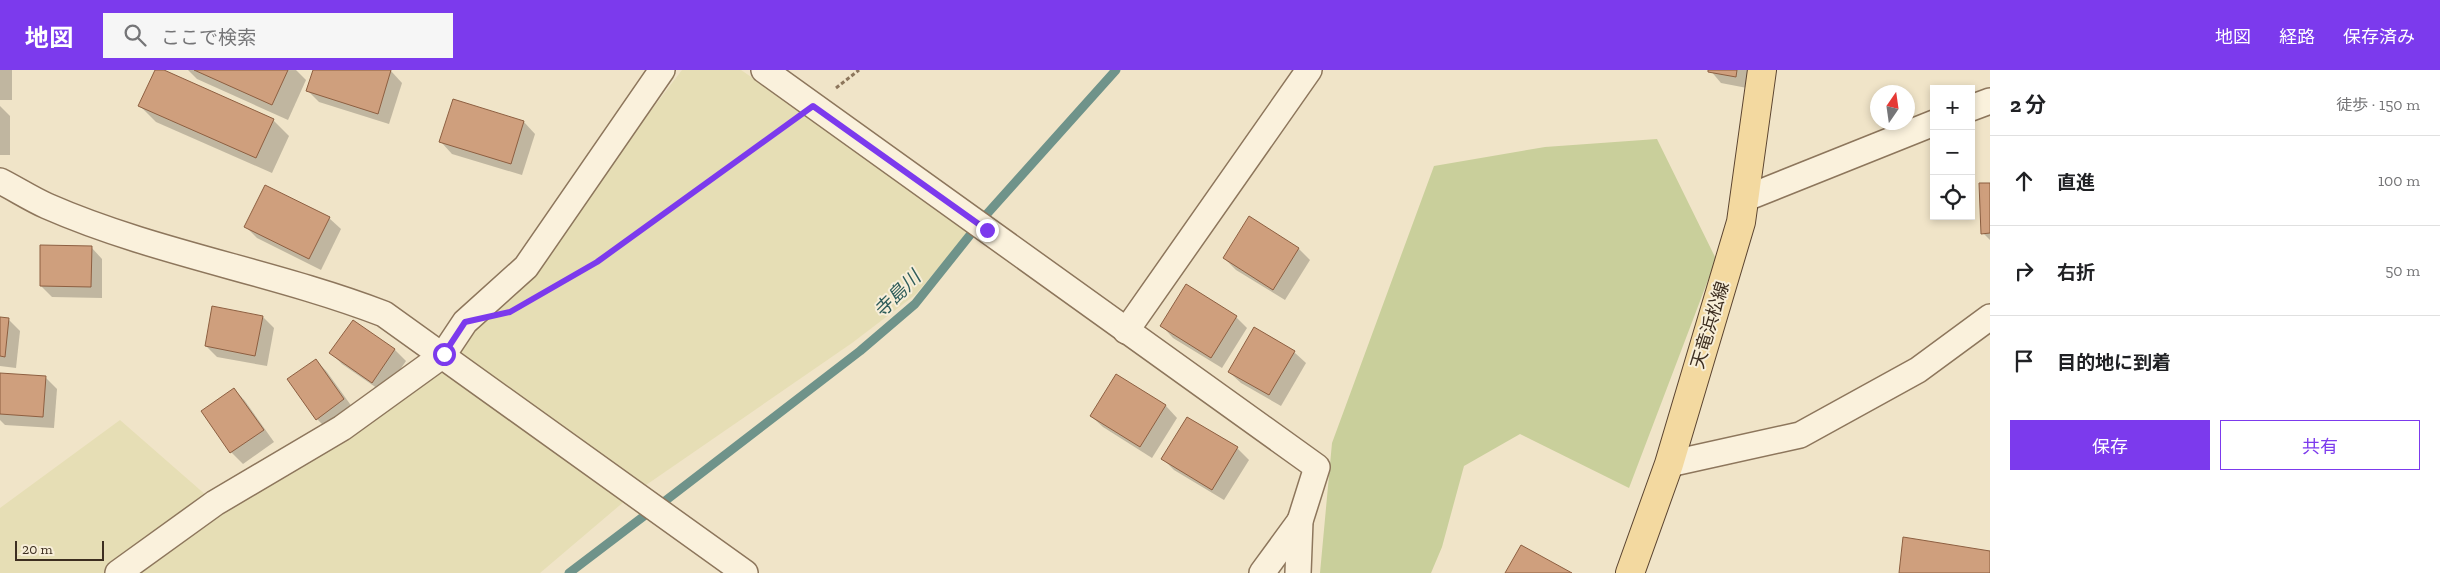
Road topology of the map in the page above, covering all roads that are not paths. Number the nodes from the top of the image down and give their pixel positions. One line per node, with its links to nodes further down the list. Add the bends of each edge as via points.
1 (662, 70): 12 (street, via 526,266 465,322)
2 (764, 70): 11 (street)
3 (1309, 70): 11 (street)
4 (1762, 70): 9 (main road, 天竜浜松線)
5 (1990, 101): 6 (street)
6 (1975, 107)
7 (1930, 125): 9 (street)
8 (0, 181): 12 (street, via 46,206 108,229 335,295 384,314)
9 (1744, 199): 13 (main road, 天竜浜松線, via 1741,222)
10 (1990, 317): 13 (street, via 1918,370 1800,435)
11 (1126, 331): 14 (street, via 1317,467)
12 (444, 354): 15 (street, via 342,428 215,503); 16 (street)
13 (1668, 464): 19 (main road, 天竜浜松線)
14 (1300, 521): 17 (street); 18 (street)
15 (118, 573)
16 (745, 573)
17 (1262, 573)
18 (1298, 573)
19 (1630, 573)

